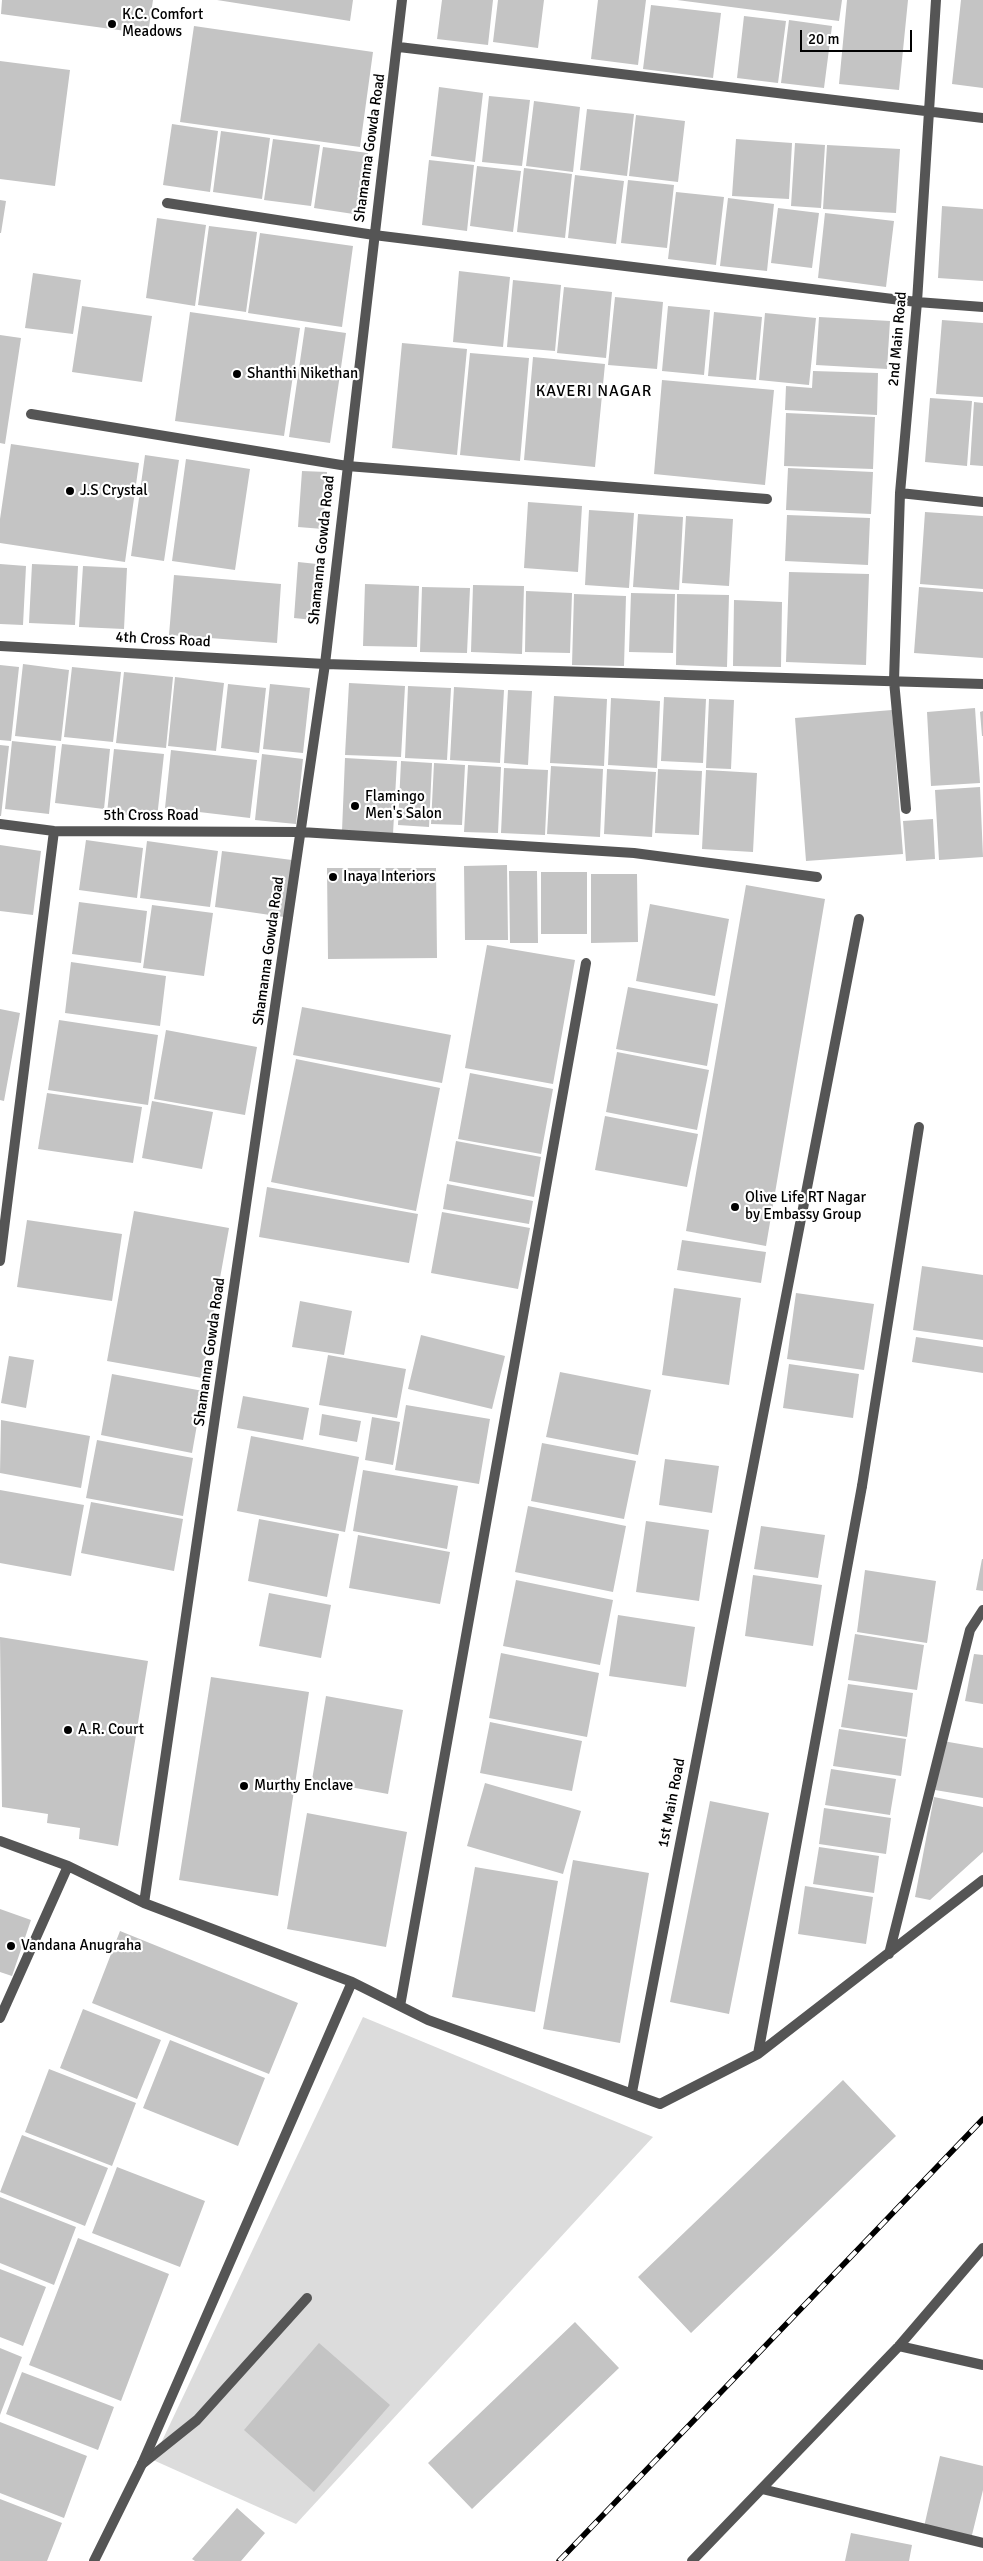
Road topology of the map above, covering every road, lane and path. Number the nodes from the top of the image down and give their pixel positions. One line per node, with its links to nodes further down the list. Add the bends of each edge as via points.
1 (402, 0): 3 (street, Shamanna Gowda Road)
2 (936, 0): 4 (street, 2nd Main Road)
3 (399, 47): 4 (street); 7 (street, Shamanna Gowda Road)
4 (931, 112): 5 (street); 8 (street, 2nd Main Road)
5 (983, 118)
6 (167, 203): 7 (street)
7 (374, 235): 8 (street); 11 (street, Shamanna Gowda Road)
8 (917, 302): 9 (street); 12 (street, 2nd Main Road)
9 (983, 307)
10 (31, 414): 11 (street)
11 (347, 466): 13 (street); 16 (street, Shamanna Gowda Road)
12 (900, 494): 14 (street); 17 (street, 2nd Main Road)
13 (767, 499)
14 (983, 502)
15 (0, 646): 16 (street, 4th Cross Road)
16 (325, 664): 17 (street, 4th Cross Road); 22 (street, Shamanna Gowda Road)
17 (894, 681): 18 (street, 4th Cross Road); 19 (street, 2nd Main Road)
18 (983, 684)
19 (906, 809)
20 (0, 824): 21 (street, 5th Cross Road)
21 (54, 831): 22 (street, 5th Cross Road); 27 (street)
22 (301, 832): 23 (street, 5th Cross Road, via 634,853); 32 (street, Shamanna Gowda Road)
23 (817, 877)
24 (859, 919): 38 (street, 1st Main Road)
25 (586, 962): 35 (street)
26 (919, 1127): 37 (street, via 862,1486)
27 (0, 1261)
28 (983, 1610): 33 (street, via 970,1630)
29 (0, 1841): 30 (street)
30 (68, 1866): 32 (street); 36 (street)
31 (983, 1880): 33 (street)
32 (144, 1904): 34 (street)
33 (889, 1954): 37 (street)
34 (352, 1982): 35 (street); 43 (street)
35 (400, 2006): 38 (street, via 428,2020)
36 (0, 2018)
37 (758, 2054): 38 (street, via 660,2104)
38 (632, 2092)
39 (983, 2248): 41 (street)
40 (306, 2298): 43 (street, via 197,2420)
41 (899, 2346): 42 (street); 44 (street)
42 (983, 2365)
43 (142, 2464): 46 (street)
44 (762, 2489): 45 (street); 47 (street)
45 (983, 2543)
46 (94, 2561)
47 (692, 2561)

